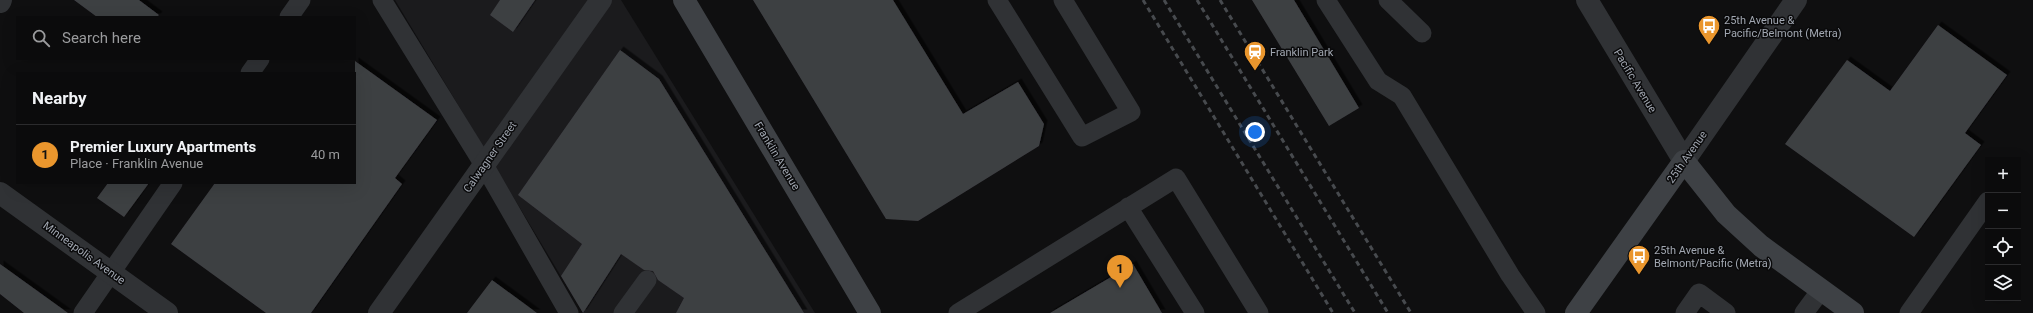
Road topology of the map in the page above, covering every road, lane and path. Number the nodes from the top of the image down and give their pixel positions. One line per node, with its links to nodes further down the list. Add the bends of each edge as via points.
1 (301, 0): 11 (lane)
2 (382, 0): 16 (lane)
3 (601, 0): 16 (street, Calwagner Street)
4 (684, 0): 29 (main road, Franklin Avenue)
5 (997, 0): 6 (lane, via 1082,137 1131,112)
6 (1063, 0)
7 (1326, 0): 33 (lane, via 1378,81 1402,96 1510,275)
8 (1388, 0): 12 (lane)
9 (1587, 0): 15 (street, Pacific Avenue)
10 (1796, 0): 15 (street, 25th Avenue)
11 (290, 16)
12 (1422, 33)
13 (259, 60): 14 (lane)
14 (251, 72)
15 (1684, 161): 23 (main road, via 1726,214 1761,246); 34 (main road, 25th Avenue)
16 (484, 165): 26 (street, Calwagner Street); 27 (lane)
17 (172, 184): 21 (lane)
18 (0, 193): 21 (street, Minneapolis Avenue)
19 (1985, 205): 39 (lane)
20 (1128, 208): 30 (lane); 31 (lane); 32 (lane, via 1176,178)
21 (111, 272): 24 (lane); 25 (street, Minneapolis Avenue)
22 (647, 280): 28 (lane)
23 (1821, 290): 37 (lane); 38 (main road)
24 (83, 313)
25 (167, 313)
26 (379, 313)
27 (569, 313)
28 (623, 313)
29 (870, 313)
30 (958, 313)
31 (1194, 313)
32 (1259, 313)
33 (1536, 313)
34 (1576, 313)
35 (1685, 313): 36 (lane, via 1699,293)
36 (1726, 313)
37 (1804, 313)
38 (1853, 313)
39 (1909, 313)

